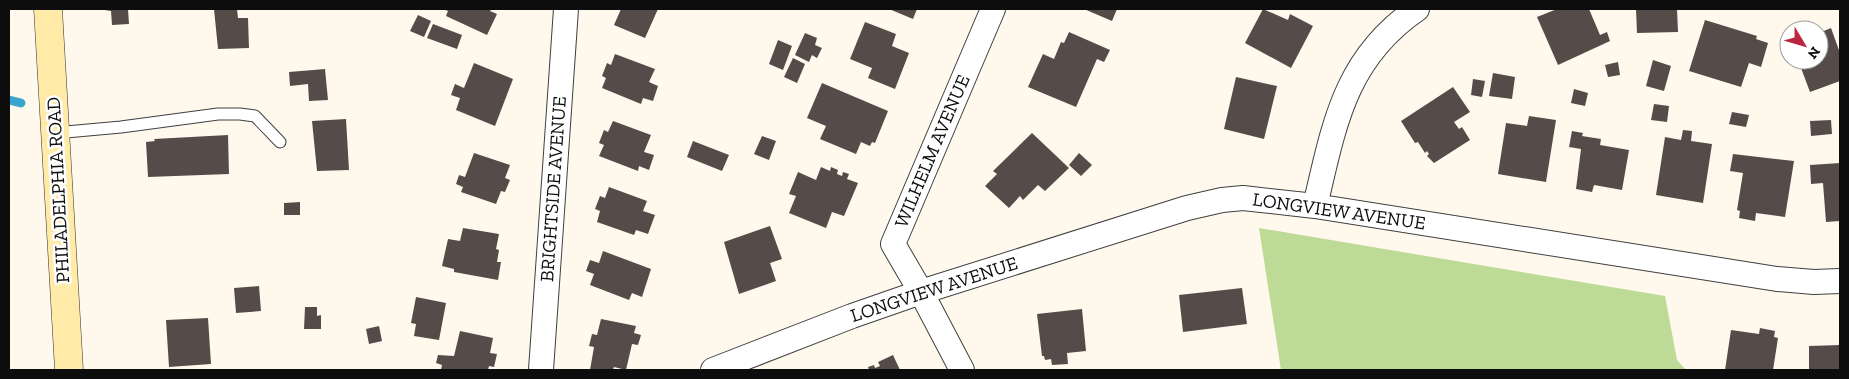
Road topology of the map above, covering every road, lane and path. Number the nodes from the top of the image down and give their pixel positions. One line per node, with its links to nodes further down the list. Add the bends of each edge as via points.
1 (48, 9): 5 (main road, PHILADELPHIA ROAD)
2 (566, 9): 11 (street, BRIGHTSIDE AVENUE)
3 (993, 9): 9 (street, WILHELM AVENUE, via 893,244)
4 (1418, 9): 7 (street, via 1375,48 1346,93 1335,121)
5 (55, 134): 6 (lane, via 240,114 255,116); 10 (main road, PHILADELPHIA ROAD)
6 (280, 142)
7 (1316, 206): 8 (street, LONGVIEW AVENUE, via 1777,279); 9 (street, LONGVIEW AVENUE, via 1243,198 1222,200)
8 (1840, 281)
9 (921, 292): 12 (street, LONGVIEW AVENUE); 13 (street, WILHELM AVENUE)
10 (69, 370)
11 (541, 370)
12 (713, 370)
13 (962, 370)

